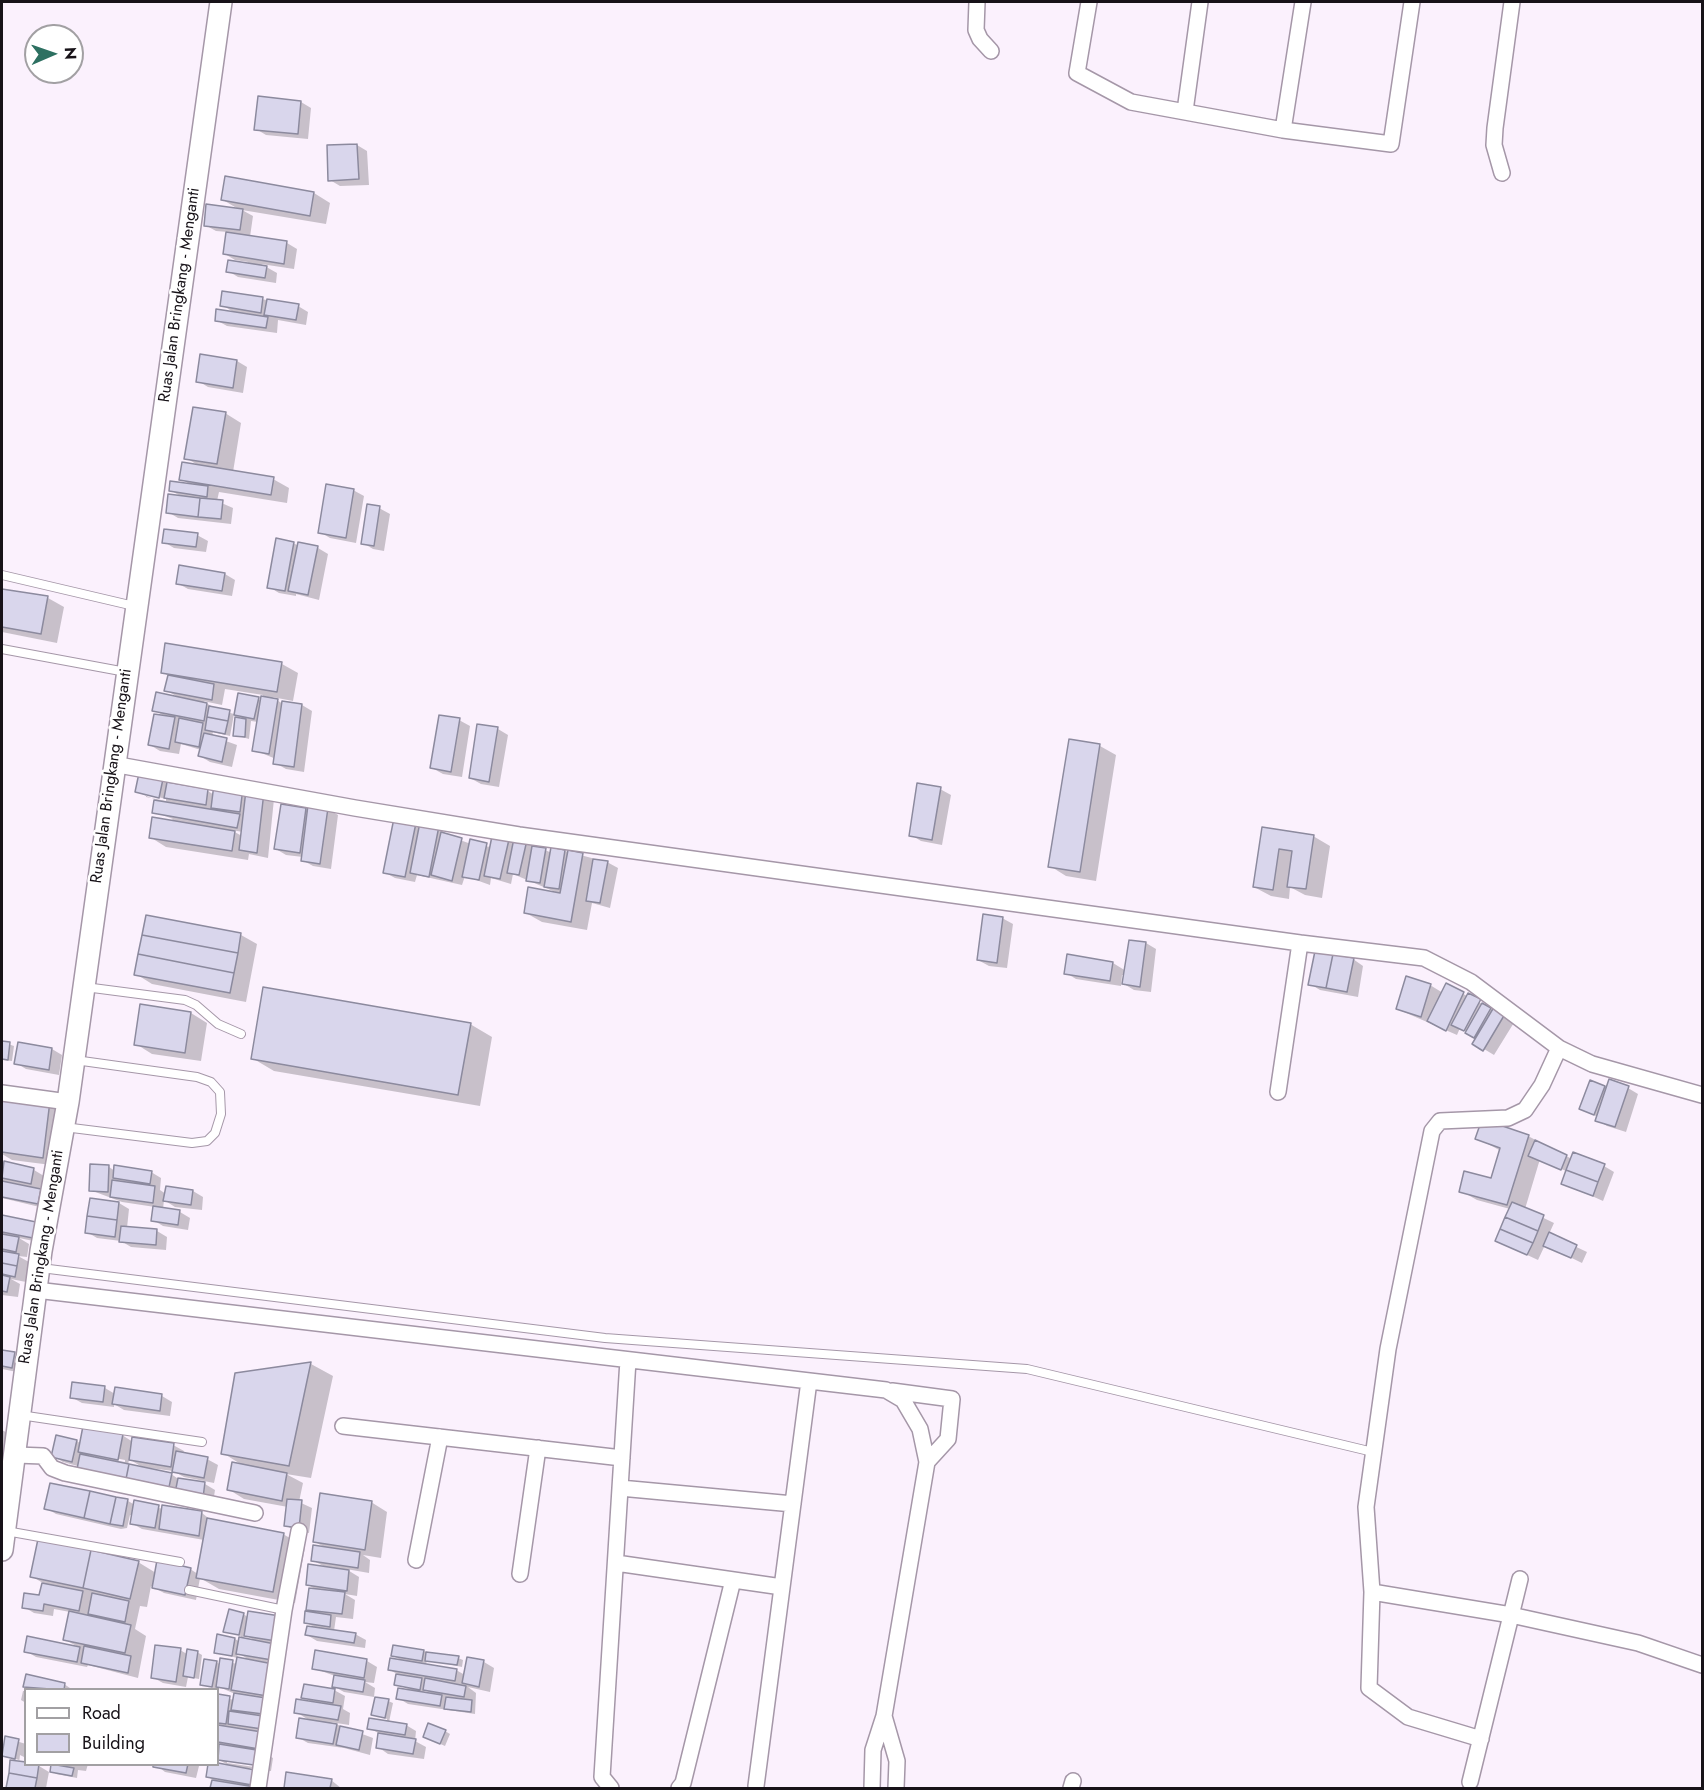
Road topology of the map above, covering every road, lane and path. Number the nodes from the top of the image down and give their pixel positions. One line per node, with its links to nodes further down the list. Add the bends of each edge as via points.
1 (221, 2): 13 (main road, Ruas Jalan Bringkang - Menganti)
2 (977, 2): 8 (street, via 976,30)
3 (1089, 2): 9 (street, via 1077,73 1131,102)
4 (1200, 2): 9 (street)
5 (1303, 2): 10 (street)
6 (1412, 2): 10 (street, via 1391,144)
7 (1512, 2): 11 (street, via 1495,128 1494,145)
8 (991, 51)
9 (1185, 111): 10 (street)
10 (1283, 130)
11 (1502, 172)
12 (2, 575): 13 (lane)
13 (137, 607): 15 (main road, Ruas Jalan Bringkang - Menganti)
14 (2, 649): 15 (lane)
15 (126, 672): 16 (main road, Ruas Jalan Bringkang - Menganti)
16 (113, 764): 17 (street, via 519,835); 18 (main road, Ruas Jalan Bringkang - Menganti)
17 (1300, 943): 20 (street, via 1424,958 1471,982); 22 (street)
18 (83, 987): 19 (lane, via 185,1000 218,1024); 21 (main road, Ruas Jalan Bringkang - Menganti)
19 (241, 1034)
20 (1559, 1048): 24 (street, via 1592,1064); 37 (street, via 1525,1110 1508,1118 1440,1121 1432,1131 1388,1348)
21 (74, 1060): 25 (main road, Ruas Jalan Bringkang - Menganti); 26 (lane, via 211,1082 220,1092 221,1114 207,1141 192,1143)
22 (1278, 1092)
23 (2, 1093): 25 (street)
24 (1702, 1095)
25 (68, 1102): 26 (main road, Ruas Jalan Bringkang - Menganti)
26 (63, 1126): 27 (main road, Ruas Jalan Bringkang - Menganti)
27 (40, 1268): 28 (main road, Ruas Jalan Bringkang - Menganti); 37 (lane, via 605,1338 1027,1369)
28 (36, 1290): 29 (street); 32 (main road, Ruas Jalan Bringkang - Menganti)
29 (628, 1360): 30 (street); 39 (street)
30 (809, 1381): 31 (street); 42 (street)
31 (886, 1390): 40 (street, via 903,1400 920,1429); 40 (street, via 952,1399 948,1439)
32 (18, 1415): 35 (lane); 38 (main road, Ruas Jalan Bringkang - Menganti)
33 (343, 1426): 34 (street)
34 (440, 1437): 36 (street); 46 (street)
35 (202, 1442)
36 (538, 1448): 39 (street); 49 (street)
37 (1373, 1452): 54 (street, via 1365,1507)
38 (16, 1455): 43 (street, via 43,1456 52,1468 65,1473); 45 (main road, Ruas Jalan Bringkang - Menganti)
39 (622, 1458): 41 (street)
40 (927, 1462): 58 (street)
41 (620, 1488): 42 (street); 48 (street)
42 (793, 1504): 52 (street)
43 (255, 1513)
44 (299, 1531): 55 (street)
45 (3, 1540): 47 (lane)
46 (416, 1560)
47 (180, 1562)
48 (616, 1563): 51 (street); 63 (street, via 602,1778)
49 (520, 1574)
50 (1520, 1579): 56 (street)
51 (733, 1580): 52 (street); 64 (street)
52 (782, 1587): 61 (street)
53 (189, 1590): 55 (lane)
54 (1372, 1592): 56 (street); 59 (street, via 1369,1688 1408,1717)
55 (284, 1610): 62 (street)
56 (1511, 1615): 57 (street, via 1638,1643); 59 (street)
57 (1702, 1665)
58 (884, 1716): 65 (street, via 873,1750); 66 (street, via 897,1761)
59 (1481, 1739): 60 (street)
60 (1470, 1782)
61 (756, 1786)
62 (258, 1788)
63 (611, 1788)
64 (679, 1788)
65 (872, 1788)
66 (896, 1788)

